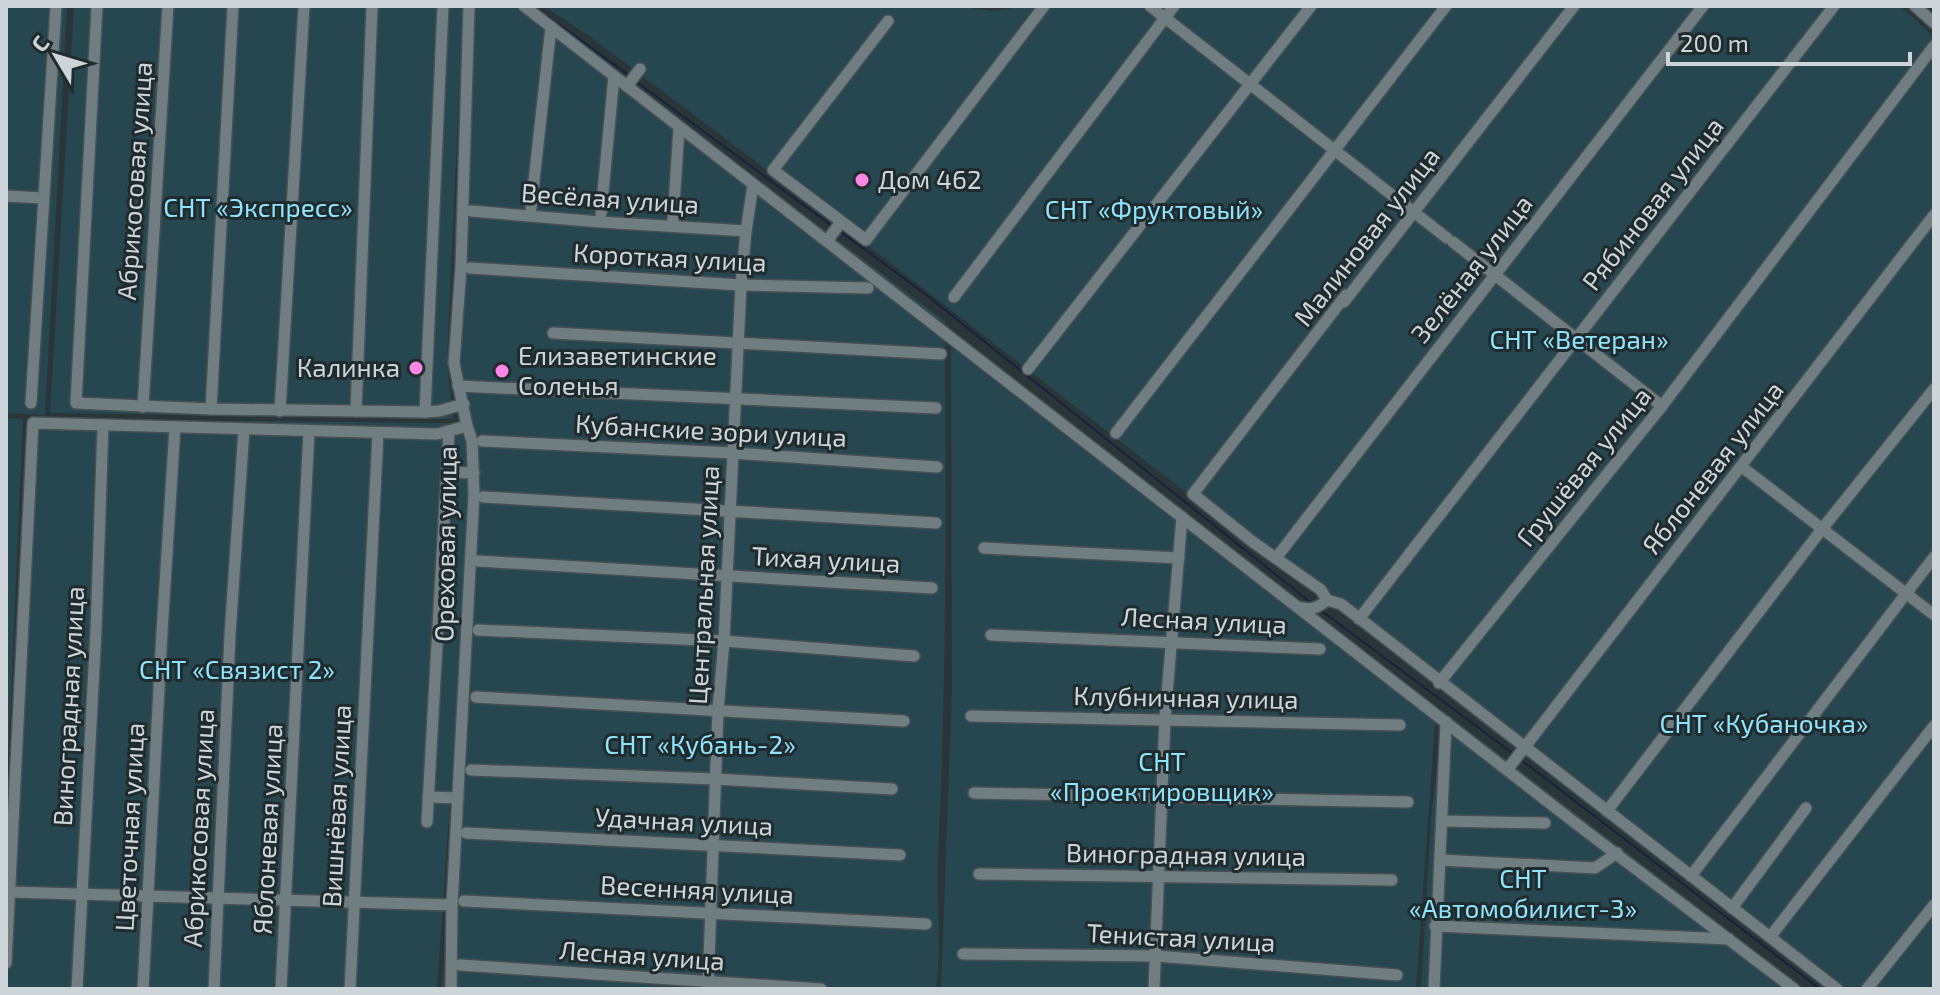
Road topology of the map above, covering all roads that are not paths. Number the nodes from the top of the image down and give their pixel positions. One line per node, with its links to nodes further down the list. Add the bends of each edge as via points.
1 (56, 6): 30 (street)
2 (97, 6): 57 (street, via 76,403)
3 (168, 6): 57 (street, Абрикосовая улица)
4 (233, 6): 59 (street)
5 (304, 6): 60 (street)
6 (372, 6): 61 (street)
7 (443, 6): 62 (street, Ореховая улица)
8 (469, 6): 51 (street, Ореховая улица, via 454,363)
9 (524, 6): 22 (street)
10 (1044, 6): 37 (street, via 866,240)
11 (1150, 6): 19 (street)
12 (1174, 6): 19 (street)
13 (1311, 6): 25 (street)
14 (1446, 6): 27 (street)
15 (1572, 6): 33 (street)
16 (1703, 6): 41 (street, Зелёная улица)
17 (1834, 6): 47 (street, Рябиновая улица)
18 (1915, 6): 21 (street)
19 (1165, 17): 25 (street); 45 (street)
20 (888, 21): 37 (street, via 773,170)
21 (1934, 23)
22 (551, 27): 24 (street); 31 (street)
23 (1934, 46): 56 (street, Грушёвая улица)
24 (614, 76): 26 (street, via 633,78); 34 (street)
25 (1249, 85): 27 (street); 50 (street)
26 (679, 128): 28 (street); 36 (street)
27 (1334, 151): 33 (street); 70 (street)
28 (753, 185): 37 (street); 38 (street, Центральная улица)
29 (6, 196): 30 (street)
30 (42, 198): 54 (street)
31 (531, 208)
32 (471, 211): 38 (street, Весёлая улица)
33 (1412, 212): 39 (street); 41 (street); 77 (street, Малиновая улица)
34 (601, 213)
35 (1934, 215): 74 (street, Яблоневая улица)
36 (673, 220)
37 (835, 230): 80 (street)
38 (746, 231): 42 (street, Центральная улица)
39 (1377, 254)
40 (470, 268): 42 (street, Короткая улица)
41 (1495, 275): 47 (street); 86 (street, Зелёная улица)
42 (741, 285): 43 (street, Короткая улица); 48 (street, Центральная улица)
43 (868, 288)
44 (1346, 295): 77 (street)
45 (954, 297)
46 (553, 333): 48 (street)
47 (1577, 340): 56 (street); 94 (street, Рябиновая улица)
48 (740, 342): 49 (street); 53 (street, Центральная улица)
49 (941, 354)
50 (1028, 369)
51 (458, 386): 53 (street); 55 (street, Ореховая улица)
52 (1934, 389): 82 (street)
53 (736, 398): 58 (street); 72 (street, Центральная улица)
54 (31, 403)
55 (464, 404): 62 (street); 64 (street, Ореховая улица)
56 (1662, 406): 101 (street, Грушёвая улица)
57 (143, 407): 59 (street)
58 (936, 408)
59 (211, 409): 60 (street)
60 (280, 411): 61 (street)
61 (356, 411): 62 (street)
62 (425, 412)
63 (103, 425): 65 (street); 103 (street, via 33,423); 136 (street, Виноградная улица)
64 (467, 426): 68 (street); 76 (street, Ореховая улица)
65 (175, 427): 66 (street); 137 (street, Цветочная улица)
66 (244, 429): 67 (street); 138 (street, Абрикосовая улица)
67 (309, 431): 69 (street); 139 (street, Яблоневая улица)
68 (449, 431): 69 (street); 75 (street)
69 (378, 433): 140 (street, Вишнёвая улица)
70 (1116, 433)
71 (482, 441): 72 (street, Кубанские зори улица)
72 (733, 453): 73 (street, Кубанские зори улица); 79 (street, Центральная улица)
73 (937, 467)
74 (1742, 467): 82 (street); 111 (street, Яблоневая улица)
75 (448, 472): 76 (street); 117 (street)
76 (474, 473): 118 (street, Ореховая улица)
77 (1194, 494): 86 (street)
78 (483, 497): 79 (street)
79 (729, 509): 81 (street); 88 (street, Центральная улица)
80 (1182, 517): 85 (street); 92 (street)
81 (936, 523)
82 (1822, 529): 90 (street); 122 (street)
83 (984, 548): 85 (street)
84 (1934, 557): 90 (street)
85 (1179, 558): 98 (street)
86 (1276, 558): 91 (street)
87 (478, 561): 88 (street, Тихая улица)
88 (727, 576): 89 (street, Тихая улица); 97 (street, Центральная улица)
89 (932, 588)
90 (1906, 593): 93 (street); 132 (street)
91 (1327, 600): 92 (street, via 1319,607); 94 (street, via 1335,600)
92 (1297, 607): 108 (street)
93 (1934, 615)
94 (1359, 619): 101 (street)
95 (478, 630): 97 (street)
96 (991, 635): 98 (street, Лесная улица)
97 (724, 641): 100 (street); 104 (street, Центральная улица)
98 (1173, 641): 99 (street, Лесная улица); 106 (street)
99 (1320, 649)
100 (914, 656)
101 (1439, 683): 111 (street)
102 (476, 697): 104 (street)
103 (12, 700): 135 (street)
104 (718, 710): 107 (street); 114 (street, Центральная улица)
105 (971, 716): 106 (street, Клубничная улица)
106 (1165, 718): 109 (street, Клубничная улица); 119 (street)
107 (904, 721)
108 (1446, 722): 113 (street); 123 (street)
109 (1400, 725)
110 (1934, 726): 147 (street)
111 (1524, 747): 113 (street, Яблоневая улица); 122 (street)
112 (471, 770): 114 (street)
113 (1507, 770): 128 (street)
114 (715, 779): 115 (street); 127 (street, Центральная улица)
115 (892, 789)
116 (974, 793): 119 (street)
117 (428, 797): 118 (street); 124 (street)
118 (458, 798): 141 (street, Ореховая улица)
119 (1161, 798): 120 (street); 133 (street)
120 (1408, 802)
121 (1806, 808): 143 (street)
122 (1607, 811): 132 (street)
123 (1442, 821): 125 (street); 130 (street)
124 (427, 822)
125 (1545, 823)
126 (466, 833): 127 (street, Удачная улица)
127 (713, 845): 129 (street, Удачная улица); 144 (street, Центральная улица)
128 (1617, 853): 130 (street, via 1595,868); 148 (street)
129 (900, 855)
130 (1440, 860): 146 (street)
131 (979, 874): 133 (street, Виноградная улица)
132 (1691, 876): 143 (street)
133 (1160, 877): 134 (street, Виноградная улица); 150 (street)
134 (1392, 880)
135 (10, 892): 136 (street, Весенняя улица); 151 (street)
136 (82, 894): 137 (street, Весенняя улица); 156 (street, Виноградная улица)
137 (148, 896): 138 (street, Весенняя улица); 157 (street, Цветочная улица)
138 (218, 898): 139 (street, Весенняя улица); 158 (street, Абрикосовая улица)
139 (286, 900): 140 (street, Весенняя улица); 159 (street, Яблоневая улица)
140 (354, 902): 141 (street, Весенняя улица); 160 (street, Вишнёвая улица)
141 (458, 903): 144 (street, Весенняя улица); 155 (street, Ореховая улица)
142 (1934, 905): 166 (street)
143 (1732, 908): 147 (street)
144 (710, 912): 145 (street, Весенняя улица); 154 (street, Центральная улица)
145 (926, 924)
146 (1435, 926): 148 (street); 163 (street)
147 (1770, 937): 165 (street)
148 (1729, 939): 164 (street)
149 (963, 954): 150 (street, Тенистая улица)
150 (1156, 956): 153 (street, Тенистая улица); 162 (street)
151 (6, 963)
152 (460, 965): 154 (street, Лесная улица)
153 (1397, 975)
154 (709, 986): 161 (street, Лесная улица)
155 (447, 987)
156 (77, 989)
157 (143, 989)
158 (214, 989)
159 (281, 989)
160 (350, 989)
161 (821, 989)
162 (1154, 989)
163 (1434, 989)
164 (1794, 989)
165 (1837, 989)
166 (1867, 989)

